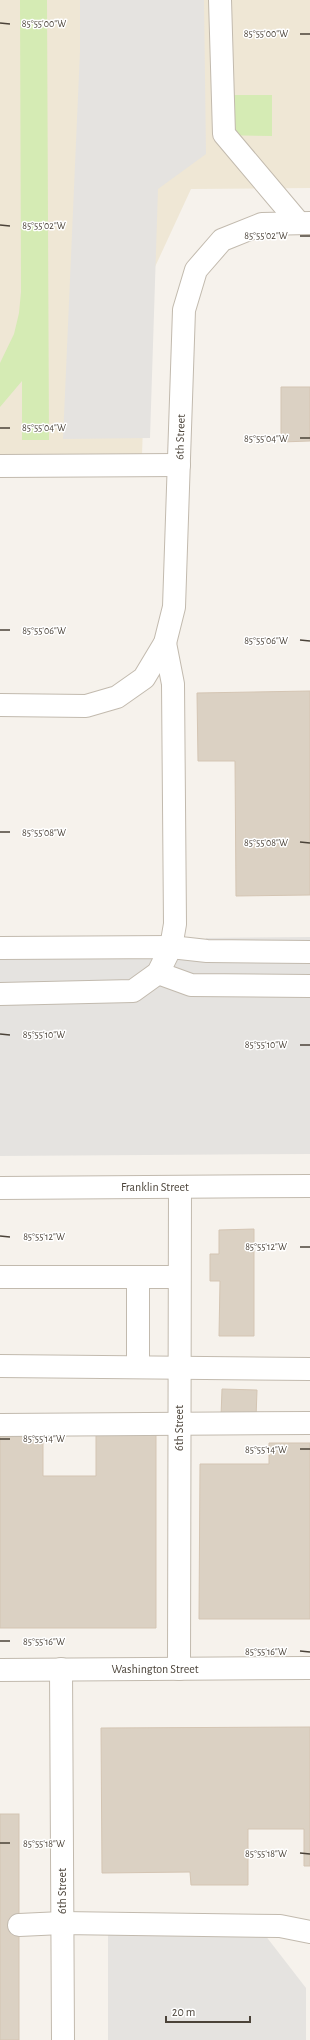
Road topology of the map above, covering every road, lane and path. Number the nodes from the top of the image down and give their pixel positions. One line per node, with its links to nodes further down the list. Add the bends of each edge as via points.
1 (220, 0): 2 (street, via 224,134)
2 (305, 223): 3 (street, 6th Street, via 262,224 222,240 196,270 184,310)
3 (179, 465): 4 (street); 5 (street, 6th Street, via 174,607)
4 (0, 466)
5 (165, 643): 6 (street, via 144,678 117,697 86,706); 7 (street, via 173,684 175,924)
6 (0, 706)
7 (171, 947): 8 (street); 9 (street, via 207,951); 10 (street)
8 (0, 948)
9 (310, 952)
10 (158, 973): 11 (street, via 191,985); 12 (street, via 133,991)
11 (310, 986)
12 (0, 994)
13 (310, 1186): 14 (street, Franklin Street)
14 (180, 1187): 15 (street, Franklin Street); 18 (street, 6th Street)
15 (0, 1188)
16 (0, 1277): 17 (street)
17 (138, 1277): 18 (street); 20 (street)
18 (180, 1277): 21 (street, 6th Street)
19 (0, 1366): 20 (street)
20 (138, 1366): 21 (street)
21 (180, 1366): 22 (street); 24 (street, 6th Street)
22 (310, 1369)
23 (310, 1423): 24 (street)
24 (180, 1424): 25 (street); 28 (street, 6th Street)
25 (0, 1425)
26 (310, 1668): 28 (street, Washington Street)
27 (61, 1669): 28 (street, Washington Street); 29 (street, Washington Street); 30 (street, 6th Street)
28 (179, 1669)
29 (0, 1670)
30 (62, 1923): 31 (street); 32 (street, via 280,1926); 33 (street, 6th Street)
31 (19, 1925)
32 (310, 1932)
33 (63, 2040)

